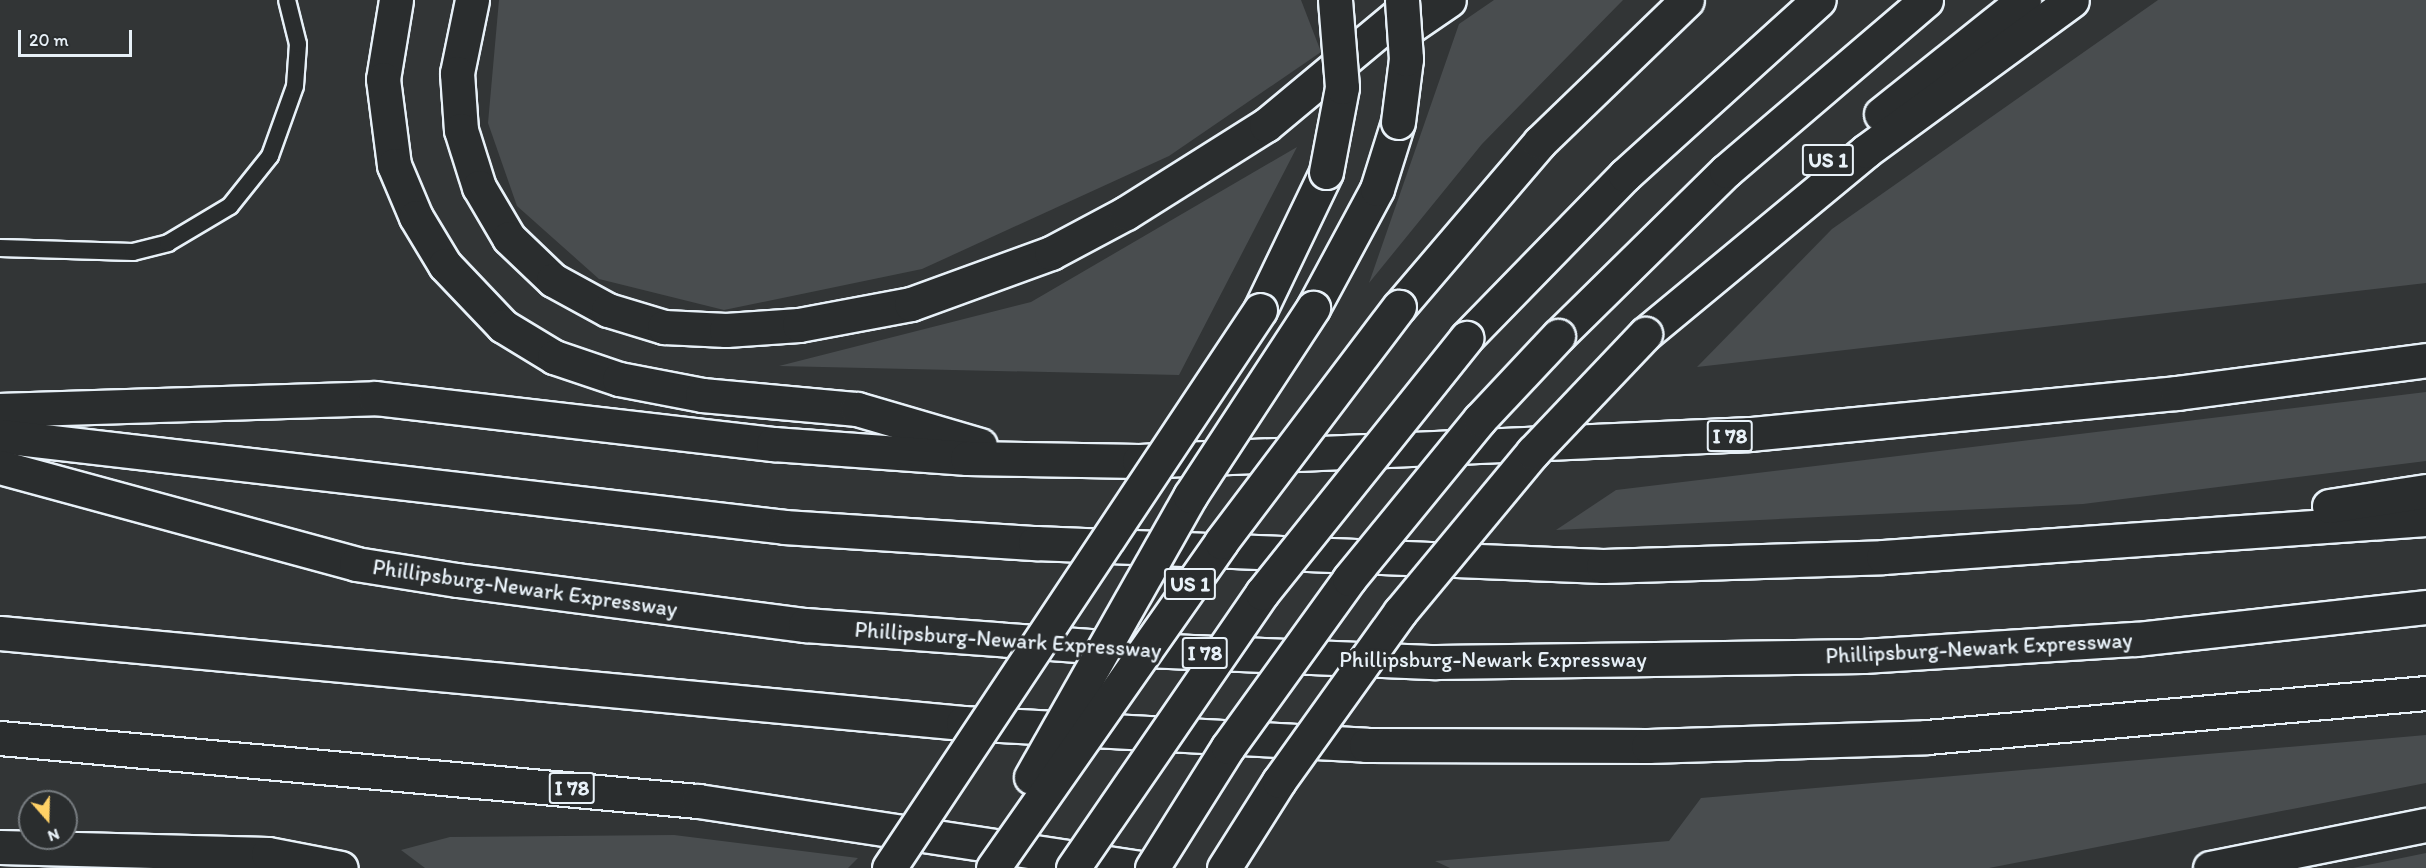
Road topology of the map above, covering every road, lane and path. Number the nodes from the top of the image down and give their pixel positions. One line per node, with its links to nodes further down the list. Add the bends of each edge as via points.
1 (287, 0): 14 (lane, via 298,44 295,86 270,156 230,206 168,243 133,252)
2 (396, 0): 19 (highway, via 383,80 394,165 416,217 445,265 503,326 554,357 619,379 702,395 857,409)
3 (472, 0): 13 (highway, via 460,45 458,102 466,158 492,212 530,261 553,280 608,310 664,327 799,325 945,295 1085,236)
4 (1335, 0): 31 (highway, bridge, via 1342,87 1326,172 1260,310 932,811)
5 (1402, 0): 32 (highway, bridge, via 1406,60 1398,122 1377,189 1313,308 1164,541)
6 (1416, 0): 13 (highway)
7 (1449, 0): 13 (highway)
8 (1687, 0): 33 (highway, US 1, bridge, via 1540,142 1399,307 1221,542)
9 (1819, 0): 34 (highway, bridge, via 1633,167 1466,338 1262,593)
10 (1926, 0): 36 (highway, bridge, via 1726,171 1558,336 1349,579 1235,737)
11 (2024, 0): 15 (highway, US 1, via 1825,162)
12 (2072, 0): 15 (highway, via 1866,151)
13 (1266, 125)
14 (0, 248)
15 (1645, 334): 37 (highway, US 1, bridge, via 1533,452 1400,612 1285,771)
16 (2426, 360): 19 (highway, I 78, via 2177,393 1717,436 1318,456)
17 (0, 410): 19 (highway, I 78, via 375,398 772,444)
18 (0, 436): 23 (highway, via 417,480 701,519 1035,543 1603,566)
19 (1031, 460)
20 (0, 467): 24 (highway, Phillipsburg-Newark Expressway / I 78, via 356,564 468,582 805,625 1145,650 1436,662 1851,657 2136,639)
21 (2426, 491): 23 (highway)
22 (2426, 519): 23 (highway)
23 (2027, 546)
24 (2426, 607)
25 (0, 633): 26 (highway, via 973,724 1366,745 1648,747 1916,737 2072,728)
26 (2426, 693)
27 (0, 738): 35 (highway, I 78, via 699,801)
28 (2426, 825): 38 (highway)
29 (0, 847): 30 (highway, via 268,854)
30 (341, 868)
31 (889, 868)
32 (982, 868)
33 (993, 868)
34 (1073, 868)
35 (1141, 868)
36 (1152, 868)
37 (1224, 868)
38 (2210, 868)

